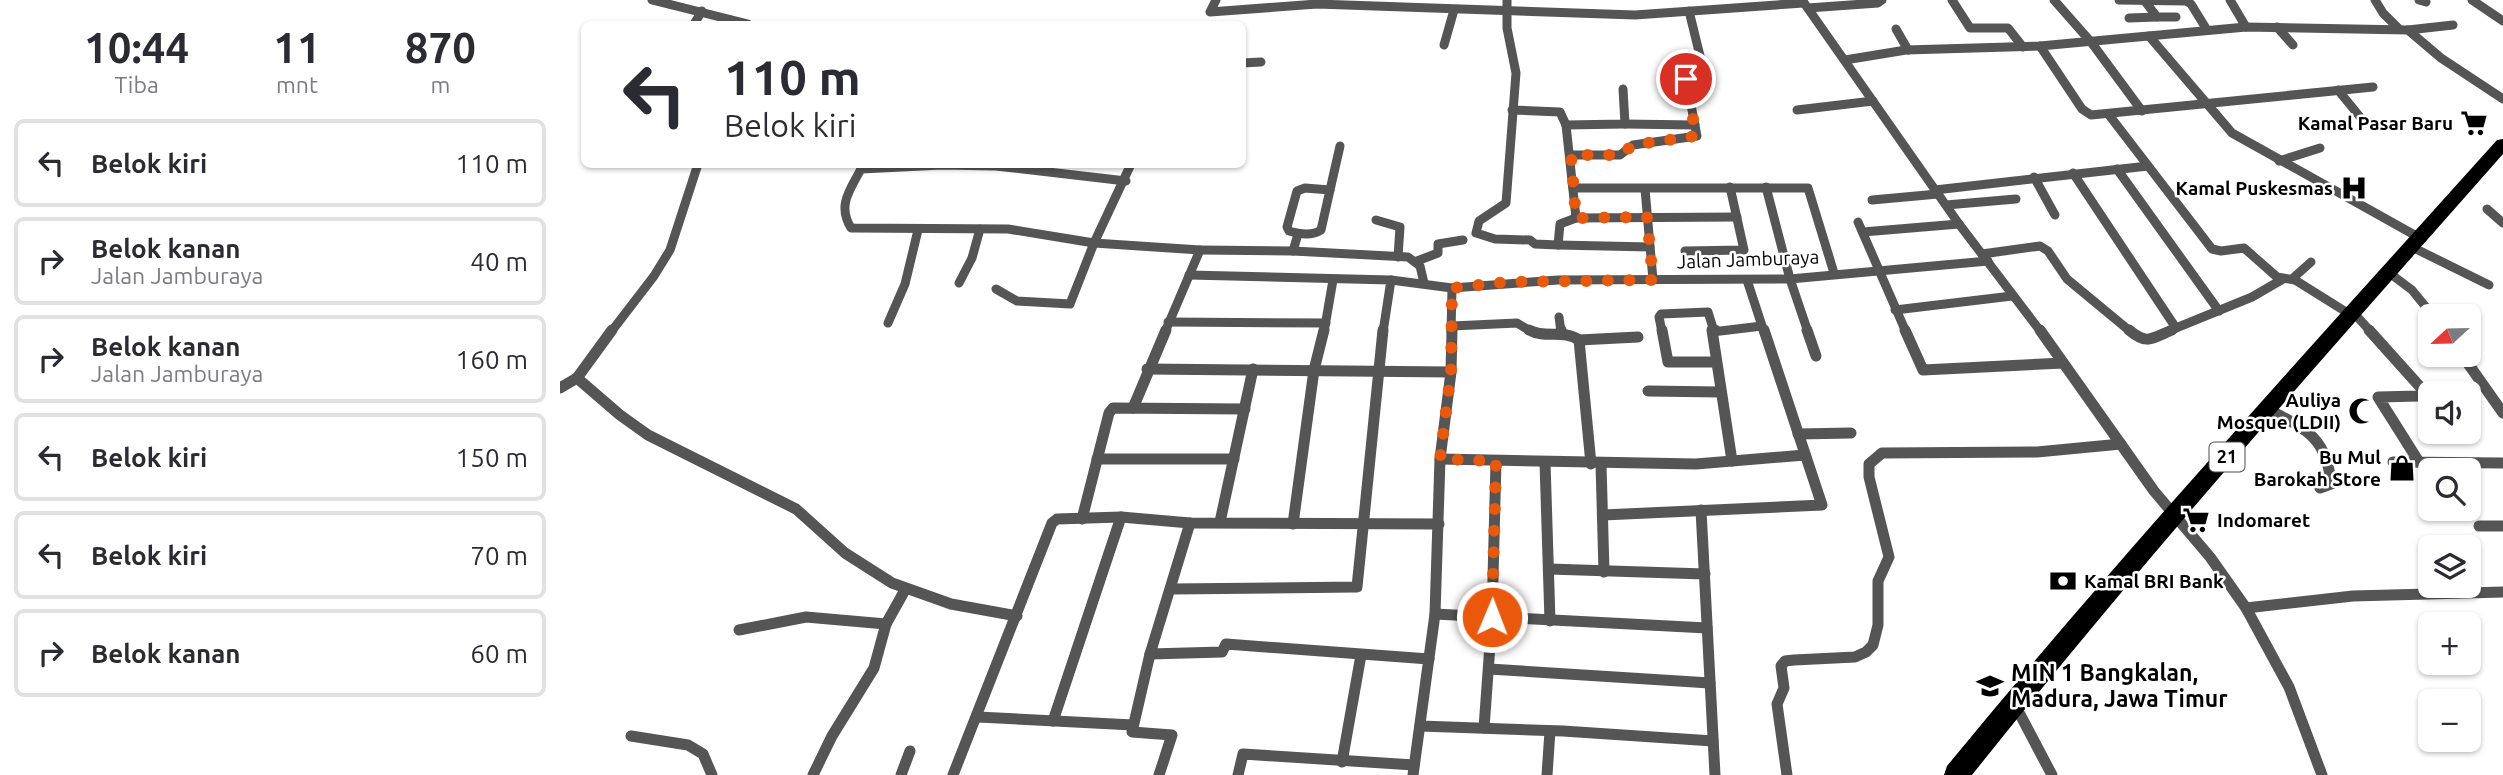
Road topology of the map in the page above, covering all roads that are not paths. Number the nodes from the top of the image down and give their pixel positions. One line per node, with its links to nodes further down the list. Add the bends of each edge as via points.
1 (652, 0): 15 (street)
2 (1216, 0): 16 (street, via 1208,15 1317,4)
3 (1507, 0): 19 (street)
4 (1882, 0): 14 (street)
5 (1952, 0): 29 (street)
6 (2054, 0): 36 (street)
7 (2119, 0): 8 (street)
8 (2144, 0): 20 (street); 32 (street, via 2186,1)
9 (2230, 0): 27 (street)
10 (2375, 0): 33 (street)
11 (2472, 0): 25 (street)
12 (700, 1): 15 (street)
13 (1741, 4): 14 (street); 18 (street)
14 (1804, 4): 44 (street)
15 (692, 9): 17 (street)
16 (1454, 9): 19 (street); 37 (street)
17 (702, 11): 23 (street); 24 (street)
18 (1689, 11): 19 (street, via 1635,15); 60 (street, via 1702,64 1698,73 1686,79)
19 (1505, 12): 53 (street, via 1516,73)
20 (2160, 17): 21 (street); 22 (street); 34 (street)
21 (2176, 17)
22 (2129, 18)
23 (696, 21)
24 (737, 21)
25 (2503, 21)
26 (2453, 24): 33 (street)
27 (2246, 27): 28 (street); 32 (street)
28 (2277, 27): 33 (street); 38 (street)
29 (1970, 28): 30 (street); 40 (street)
30 (1988, 28): 41 (street); 42 (street, via 2008,28)
31 (1896, 29): 43 (street)
32 (2207, 30): 34 (street)
33 (2403, 30): 50 (street)
34 (2177, 33): 35 (street)
35 (2149, 36): 36 (street); 52 (street)
36 (2091, 41): 39 (street); 55 (street)
37 (1444, 45)
38 (2293, 45)
39 (2040, 46): 42 (street); 56 (street, via 2082,108 2091,115)
40 (1980, 47): 41 (street); 43 (street)
41 (1999, 47): 42 (street)
42 (2023, 47)
43 (1908, 50): 44 (street)
44 (1845, 60): 51 (street)
45 (1261, 62): 46 (street)
46 (1246, 63)
47 (2373, 87): 49 (street)
48 (1623, 89): 58 (street)
49 (2338, 90): 52 (street); 57 (street)
50 (2503, 99)
51 (1873, 101): 54 (street); 80 (street)
52 (2206, 104): 55 (street); 65 (street, via 2232,132)
53 (1513, 110): 59 (street, via 1560,112); 98 (street, via 1506,204 1476,225 1476,233)
54 (1797, 110)
55 (2142, 111): 56 (street)
56 (2109, 115): 66 (street)
57 (2365, 123)
58 (1625, 124): 59 (street); 60 (street)
59 (1566, 125): 64 (street)
60 (1695, 125): 64 (street, via 1698,134 1690,139 1633,145 1620,155)
61 (2503, 144): 97 (highway, 21)
62 (1340, 146): 79 (street)
63 (2320, 148): 65 (street)
64 (1571, 155): 77 (street)
65 (2279, 161): 97 (street)
66 (2148, 166): 71 (street); 112 (street, via 2212,249 2244,248 2277,277)
67 (697, 168): 147 (street, via 665,259)
68 (860, 168): 93 (street, via 841,204 850,228)
69 (1021, 168): 74 (street)
70 (1130, 168): 74 (street)
71 (2117, 169): 72 (street); 125 (street)
72 (2073, 173): 73 (street); 133 (street)
73 (2034, 177): 80 (street); 85 (street)
74 (1126, 181): 96 (street)
75 (1730, 187): 76 (street); 78 (street); 87 (street)
76 (1766, 187): 109 (street, via 1808,188); 111 (street)
77 (1573, 188): 78 (street); 88 (street)
78 (1645, 188): 86 (street)
79 (1330, 190): 94 (street, via 1321,230); 94 (street, via 1297,191 1287,227)
80 (1936, 192): 82 (street); 83 (street)
81 (2016, 199): 83 (street)
82 (1872, 200)
83 (1946, 205): 91 (street)
84 (2487, 209): 90 (street)
85 (2056, 215)
86 (1647, 217): 87 (street); 88 (street); 99 (street)
87 (1737, 217): 102 (street, via 1744,250)
88 (1576, 218): 98 (street, via 1560,224)
89 (1376, 220): 103 (street, via 1400,227)
90 (2503, 223)
91 (1959, 224): 104 (street); 107 (street, via 1861,227)
92 (980, 229): 93 (street); 96 (street); 117 (street)
93 (918, 230): 129 (street, via 905,284)
94 (1298, 234): 101 (street)
95 (1463, 240): 105 (street, via 1438,244 1438,253)
96 (1094, 243): 100 (street); 121 (street, via 1070,304 1017,301)
97 (2416, 243): 108 (highway, 21); 119 (street)
98 (1559, 245): 99 (street)
99 (1650, 247): 115 (street)
100 (1200, 250): 101 (street); 110 (street)
101 (1293, 251): 103 (street)
102 (1685, 251)
103 (1398, 257): 105 (street)
104 (1985, 258): 107 (street, Jalan Jamburaya); 122 (street); 133 (street, Jalan Jamburaya, via 2040,246 2067,279 2141,340)
105 (1417, 261): 118 (street)
106 (2311, 262): 112 (street)
107 (1877, 270): 109 (street, Jalan Jamburaya); 124 (street)
108 (2388, 272): 123 (street); 126 (highway, 21)
109 (1834, 273): 111 (street, Jalan Jamburaya)
110 (1189, 275): 113 (street, Jalan Jamburaya); 128 (street)
111 (1790, 279): 116 (street, Jalan Jamburaya); 138 (street)
112 (2287, 279): 125 (street); 126 (street)
113 (1333, 280): 114 (street, Jalan Jamburaya); 130 (street)
114 (1391, 280): 118 (street, Jalan Jamburaya); 145 (street)
115 (1653, 280): 116 (street, Jalan Jamburaya); 120 (street, Jalan Jamburaya, via 1507,282)
116 (1747, 280): 131 (street)
117 (959, 283)
118 (1424, 283): 120 (street, Jalan Jamburaya)
119 (2488, 285)
120 (1452, 288): 134 (street)
121 (996, 289)
122 (2012, 296): 124 (street); 140 (street)
123 (2423, 304)
124 (1895, 310): 140 (street, via 1923,370)
125 (2218, 311): 133 (street)
126 (2352, 314): 153 (highway, 21); 162 (street, via 2422,389 2420,397 2378,397)
127 (1559, 317): 135 (street)
128 (1168, 322): 130 (street); 142 (street)
129 (888, 323)
130 (1326, 323): 144 (street)
131 (1762, 326): 132 (street); 156 (street)
132 (1713, 328): 139 (street); 139 (street, via 1708,313 1659,317 1668,362)
133 (2176, 328)
134 (1452, 329): 135 (street, via 1520,325 1542,336); 146 (street)
135 (1561, 334): 137 (street)
136 (1638, 337): 137 (street)
137 (1578, 340): 170 (street)
138 (1816, 356)
139 (1715, 362): 150 (street)
140 (2063, 363): 157 (street)
141 (2471, 368): 154 (street)
142 (1147, 369): 143 (street); 151 (street)
143 (1253, 369): 144 (street); 152 (street)
144 (1314, 370): 145 (street); 180 (street)
145 (1377, 372): 146 (street); 179 (street)
146 (1451, 372): 161 (street)
147 (577, 378): 148 (street); 188 (street, via 649,436 790,505 854,560)
148 (560, 388)
149 (1648, 391): 150 (street)
150 (1720, 391): 164 (street)
151 (1133, 408): 152 (street); 159 (street, via 1111,410)
152 (1245, 409): 160 (street)
153 (2267, 409): 171 (street, via 2319,444 2327,457 2331,484); 175 (highway, 21)
154 (2503, 413)
155 (1851, 433): 156 (street)
156 (1798, 434): 158 (street)
157 (2121, 443): 175 (street); 224 (street, via 2037,452 1882,453 1869,464 1889,557 1878,579 1878,632 1870,648 1859,656 1796,659 1781,666 1784,688 1777,705)
158 (1805, 455): 164 (street); 172 (street, via 1822,505)
159 (1097, 459): 160 (street); 176 (street)
160 (1234, 459): 177 (street)
161 (1440, 459): 163 (street); 181 (street)
162 (2418, 460)
163 (1496, 461): 165 (street); 193 (street)
164 (1732, 461): 170 (street)
165 (1545, 462): 170 (street); 184 (street)
166 (2393, 462): 167 (street)
167 (2418, 462)
168 (2481, 463): 169 (street)
169 (2503, 463)
170 (1596, 464): 173 (street)
171 (2320, 488)
172 (1701, 510): 173 (street); 186 (street)
173 (1603, 515): 185 (street)
174 (1121, 517): 176 (street); 178 (street); 205 (street)
175 (2175, 517): 190 (street); 203 (highway, 21)
176 (1082, 519): 192 (street, via 1052,523)
177 (1220, 522): 178 (street); 180 (street)
178 (1190, 523): 187 (street)
179 (1364, 523): 180 (street); 181 (street); 187 (street, via 1357,586)
180 (1293, 524)
181 (1439, 524): 191 (street)
182 (2479, 526): 183 (street)
183 (2503, 526)
184 (1549, 569): 185 (street); 194 (street)
185 (1604, 572): 186 (street)
186 (1705, 573): 196 (street)
187 (1172, 589): 198 (street)
188 (905, 590): 192 (street, via 950,606); 195 (street)
189 (2503, 592): 190 (street, via 2332,598)
190 (2246, 608): 227 (street, via 2289,687)
191 (1435, 614): 193 (street); 200 (street)
192 (1017, 616): 204 (street)
193 (1492, 617): 194 (street); 201 (street)
194 (1550, 621): 196 (street)
195 (886, 624): 197 (street, via 806,617); 217 (street, via 884,641 859,699 834,733)
196 (1707, 628): 202 (street)
197 (738, 630)
198 (1150, 654): 199 (street, via 1222,652 1226,644); 206 (street)
199 (1362, 655): 200 (street); 213 (street)
200 (1429, 659): 207 (street)
201 (1489, 669): 202 (street); 208 (street)
202 (1710, 683): 211 (street)
203 (2014, 703): 225 (highway, 21); 226 (street)
204 (978, 717): 205 (street); 219 (street)
205 (1053, 721): 206 (street)
206 (1133, 725): 220 (street, via 1135,734 1172,736)
207 (1420, 726): 208 (street); 215 (street)
208 (1484, 728): 209 (street)
209 (1550, 731): 211 (street); 222 (street)
210 (631, 736): 216 (street, via 688,745 703,754)
211 (1713, 741): 223 (street)
212 (910, 751): 218 (street)
213 (1342, 762): 214 (street); 215 (street)
214 (1321, 768): 221 (street, via 1242,754)
215 (1413, 770)
216 (712, 775)
217 (813, 775)
218 (901, 775)
219 (953, 775)
220 (1159, 775)
221 (1238, 775)
222 (1547, 775)
223 (1715, 775)
224 (1787, 775)
225 (1956, 775)
226 (2052, 775)
227 (2322, 775)

